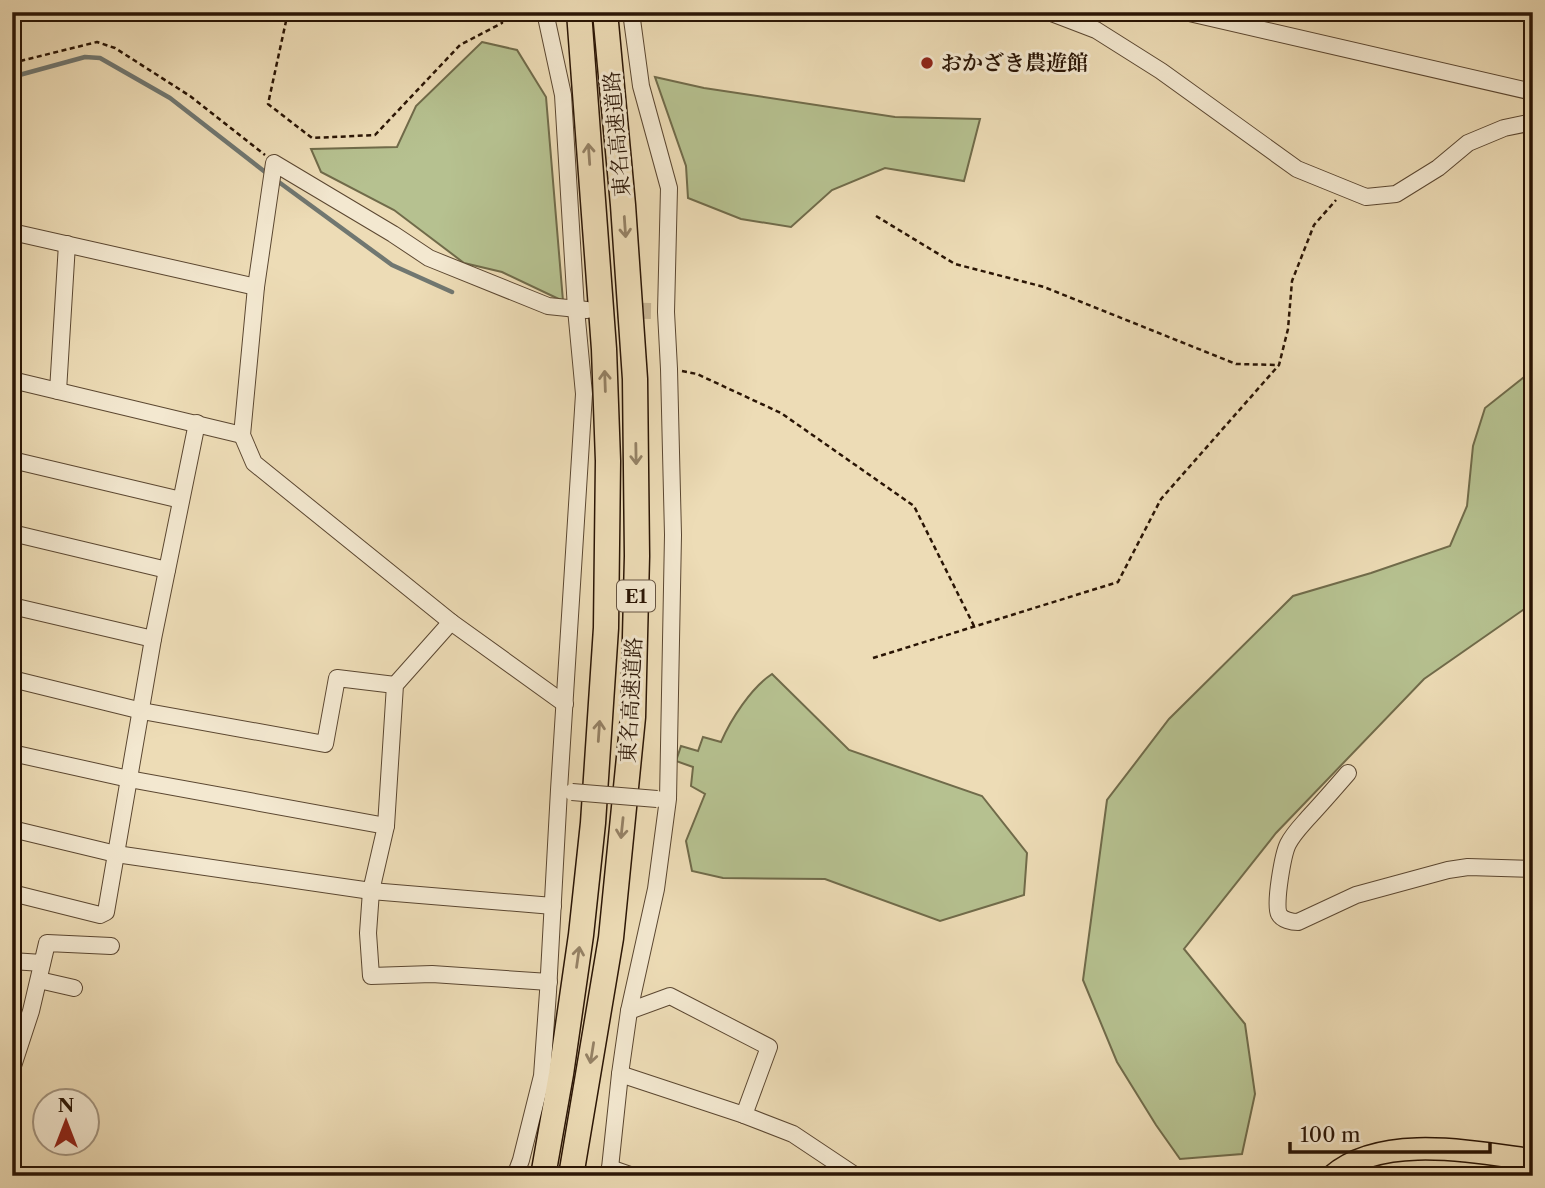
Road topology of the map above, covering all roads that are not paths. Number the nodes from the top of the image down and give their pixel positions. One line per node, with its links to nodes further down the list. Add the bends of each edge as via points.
1 (545, 12): 12 (street, via 563,95)
2 (579, 12): 53 (highway, 東名高速道路 / E1, one-way to 2, via 581,935 606,628 604,349)
3 (605, 12): 55 (highway, 東名高速道路 / E1, one-way to 55, via 635,379 633,717 611,938)
4 (631, 12): 32 (street, via 641,86 669,188 659,311 669,369 673,535)
5 (1049, 12): 8 (street, via 1096,30 1161,71 1297,169 1366,197 1396,194 1468,143)
6 (1185, 12): 7 (street)
7 (1533, 92)
8 (1533, 122)
9 (12, 232): 10 (street)
10 (67, 244): 11 (street); 14 (street)
11 (256, 287): 12 (street, via 274,163 429,258 548,306); 16 (street)
12 (582, 309): 26 (street, via 584,394)
13 (12, 380): 14 (street)
14 (58, 390): 15 (street)
15 (197, 423): 16 (street); 18 (street)
16 (242, 435): 22 (street, via 254,463)
17 (12, 460): 18 (street)
18 (181, 500): 20 (street)
19 (12, 533): 20 (street)
20 (167, 570): 23 (street)
21 (12, 606): 23 (street)
22 (451, 622): 25 (street); 26 (street)
23 (153, 639): 27 (street)
24 (12, 679): 27 (street)
25 (395, 685): 27 (street, via 337,678 325,744); 33 (street)
26 (565, 704): 31 (street)
27 (142, 711): 30 (street)
28 (12, 753): 30 (street)
29 (1348, 773): 36 (street, via 1287,846 1277,906 1283,919 1298,922 1356,895 1448,870)
30 (129, 779): 33 (street); 35 (street)
31 (565, 791): 32 (street, bridge); 39 (street)
32 (662, 799): 46 (street, via 656,889)
33 (386, 826): 37 (street)
34 (12, 829): 35 (street)
35 (116, 854): 37 (street); 38 (street, via 106,912 100,915)
36 (1533, 869)
37 (371, 891): 39 (street); 44 (street, via 371,976 432,974)
38 (12, 893)
39 (553, 906): 44 (street)
40 (111, 946): 42 (street, via 47,943)
41 (12, 961): 42 (street)
42 (42, 963): 43 (street)
43 (38, 980): 45 (street); 47 (street, via 32,1011)
44 (549, 982): 54 (street, via 542,1076)
45 (74, 988)
46 (629, 1011): 49 (street); 50 (street, via 670,996 769,1046)
47 (16, 1047): 48 (street)
48 (12, 1069)
49 (620, 1074): 50 (street); 52 (street)
50 (744, 1115): 57 (street, via 793,1134)
51 (1533, 1160): 58 (main road, via 1407,1149 1360,1159)
52 (609, 1172): 56 (street)
53 (543, 1173)
54 (515, 1176)
55 (571, 1176)
56 (633, 1176)
57 (856, 1176)
58 (1332, 1176)

